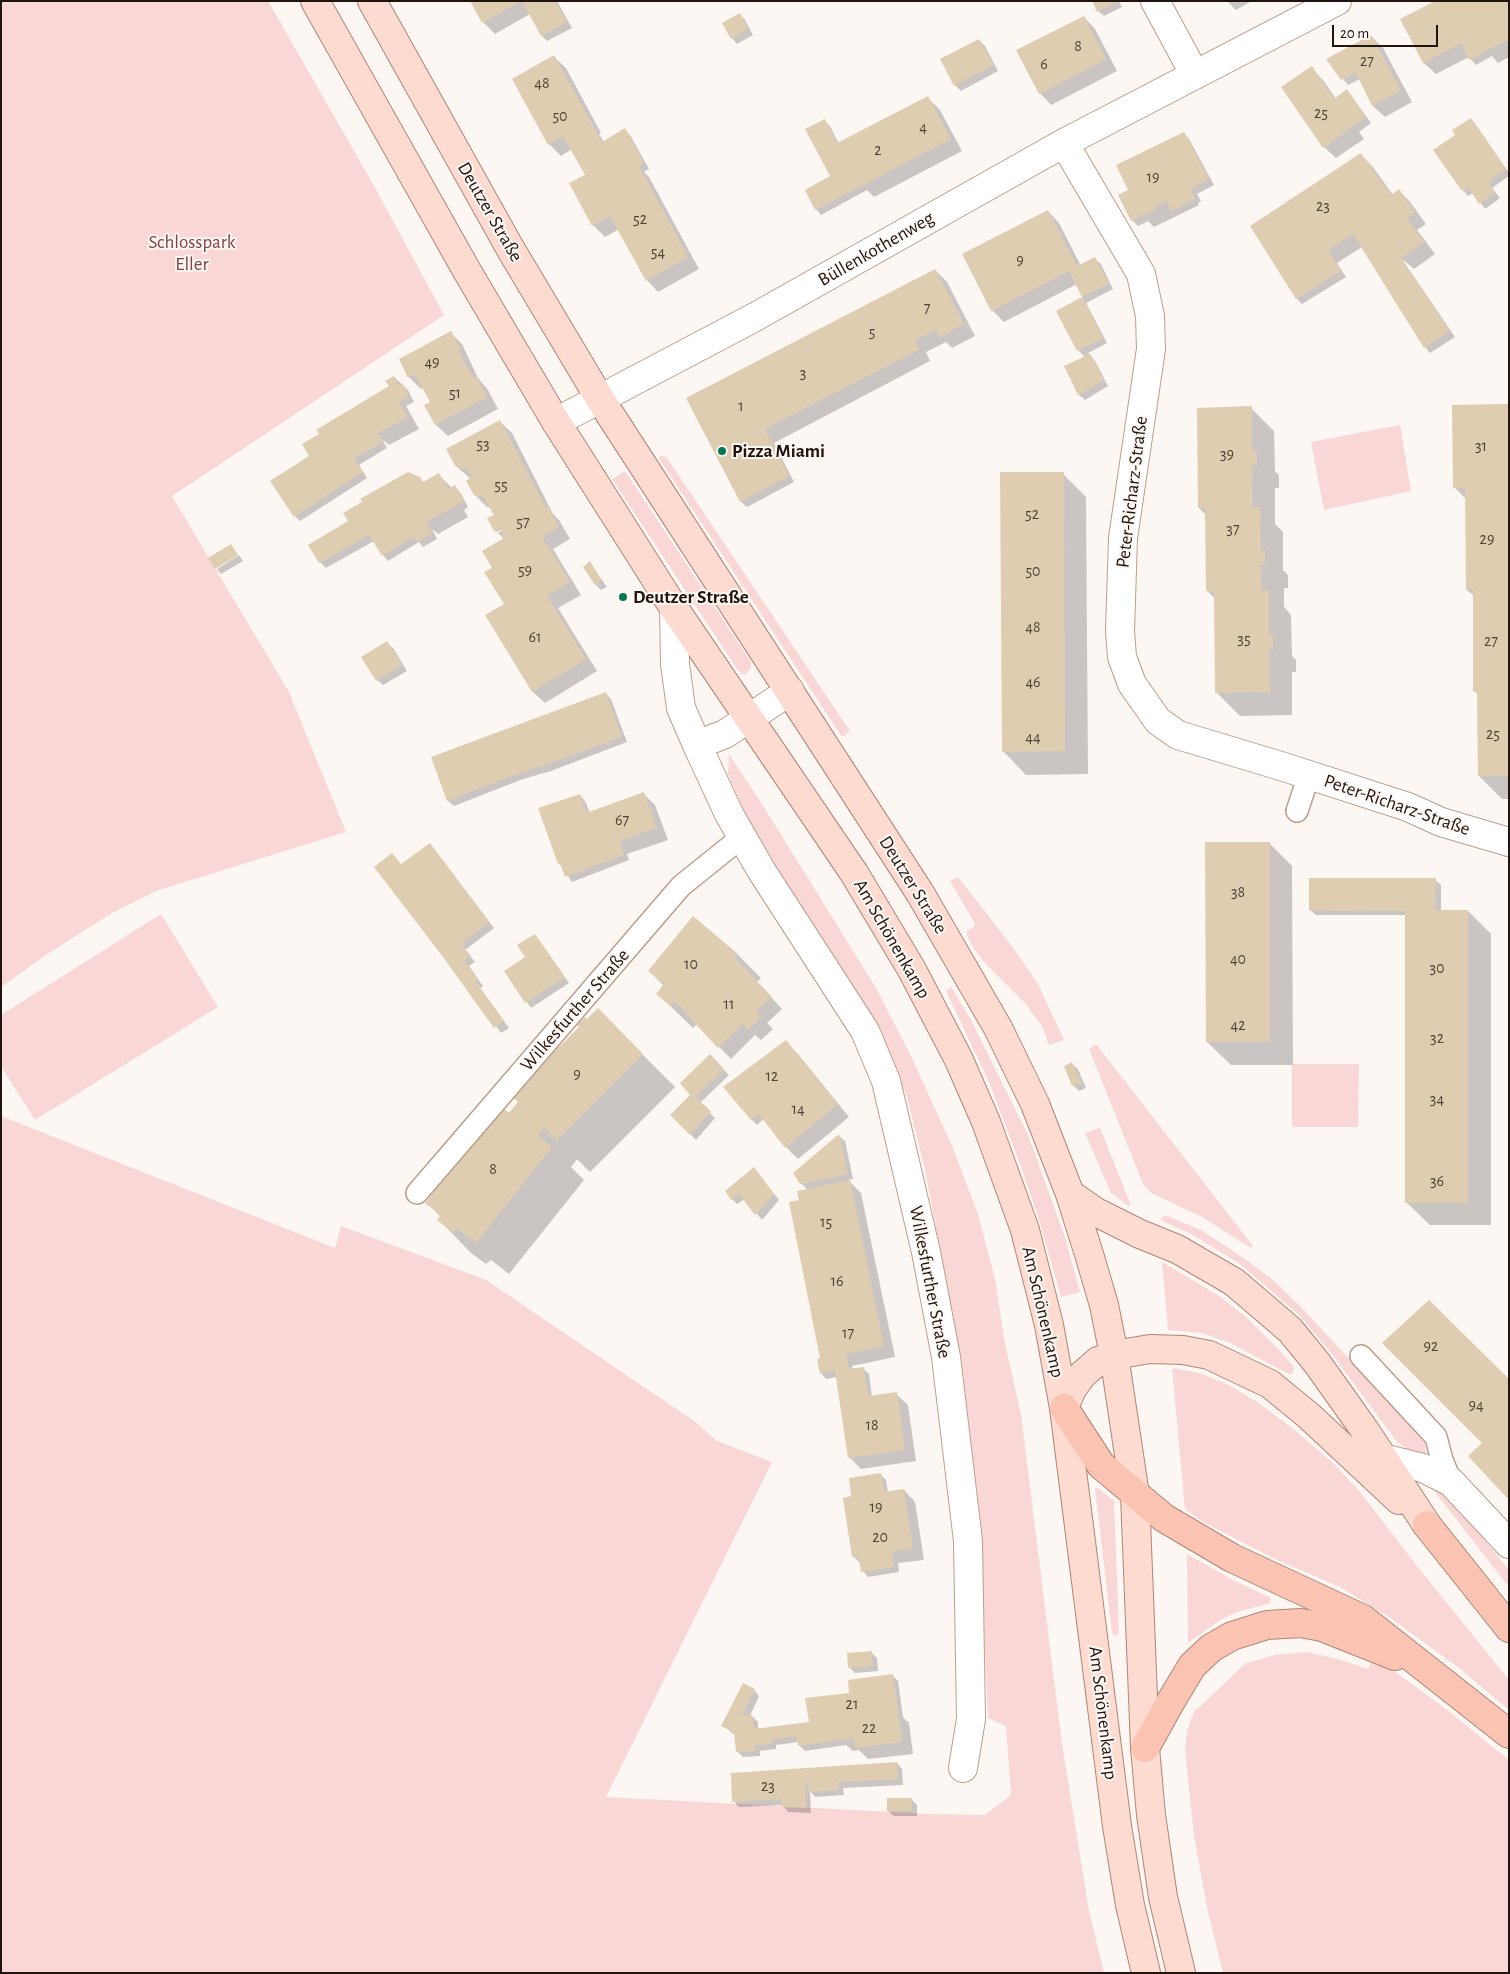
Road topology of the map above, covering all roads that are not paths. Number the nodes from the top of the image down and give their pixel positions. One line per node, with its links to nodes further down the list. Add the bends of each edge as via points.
1 (315, 1): 8 (main road)
2 (372, 1): 7 (main road, Deutzer Straße, via 506,240)
3 (1156, 1): 5 (street)
4 (1337, 1): 5 (street, Büllenkothenweg)
5 (1195, 75): 6 (street, Büllenkothenweg)
6 (1064, 143): 7 (street, Büllenkothenweg, via 755,317); 13 (street, Peter-Richarz-Straße, via 1141,274 1150,316 1151,349 1123,538 1120,631 1122,657 1132,684 1158,721 1178,735)
7 (600, 399): 8 (street, Büllenkothenweg); 10 (main road, Deutzer Straße)
8 (556, 422): 9 (main road)
9 (674, 608): 11 (main road); 12 (street, Wilkesfurther Straße, via 675,664 681,708)
10 (790, 691): 11 (street); 18 (main road, Deutzer Straße, via 920,893 982,1000 1035,1104)
11 (750, 717): 12 (street, via 725,734); 21 (main road, Am Schönenkamp, via 854,872 912,970 959,1060 986,1122 1025,1230 1049,1324)
12 (697, 745): 15 (street, Wilkesfurther Straße)
13 (1309, 775): 14 (lane); 16 (street, Peter-Richarz-Straße, via 1408,807 1441,822)
14 (1297, 811)
15 (742, 837): 17 (lane, Wilkesfurther Straße, via 681,886); 32 (street, Wilkesfurther Straße, via 865,1032 886,1081 926,1252 946,1357 968,1541 971,1719)
16 (1509, 842)
17 (417, 1193)
18 (1070, 1194): 19 (main road, Am Schönenkamp, via 1104,1305); 23 (main road, via 1096,1212 1177,1249 1234,1282 1262,1304 1318,1363)
19 (1114, 1354): 21 (main road, via 1098,1361 1082,1374); 22 (main road, via 1150,1349 1209,1355 1270,1384); 25 (main road, Am Schönenkamp)
20 (1361, 1356): 24 (lane, via 1436,1437)
21 (1064, 1408): 25 (highway, via 1101,1465); 33 (main road, Am Schönenkamp, via 1117,1826 1130,1905)
22 (1342, 1448): 23 (street); 26 (main road)
23 (1383, 1458): 24 (street, via 1423,1468); 26 (main road)
24 (1451, 1482): 27 (street)
25 (1135, 1495): 29 (highway, via 1164,1518 1232,1558 1363,1619); 31 (main road, Am Schönenkamp)
26 (1426, 1525): 28 (highway)
27 (1509, 1544)
28 (1509, 1628)
29 (1429, 1670): 30 (highway); 31 (highway, via 1322,1627 1285,1624 1250,1629 1211,1648 1192,1666)
30 (1509, 1734)
31 (1146, 1748): 34 (main road, Am Schönenkamp, via 1151,1815 1163,1897)
32 (963, 1768)
33 (1146, 1973)
34 (1181, 1973)

